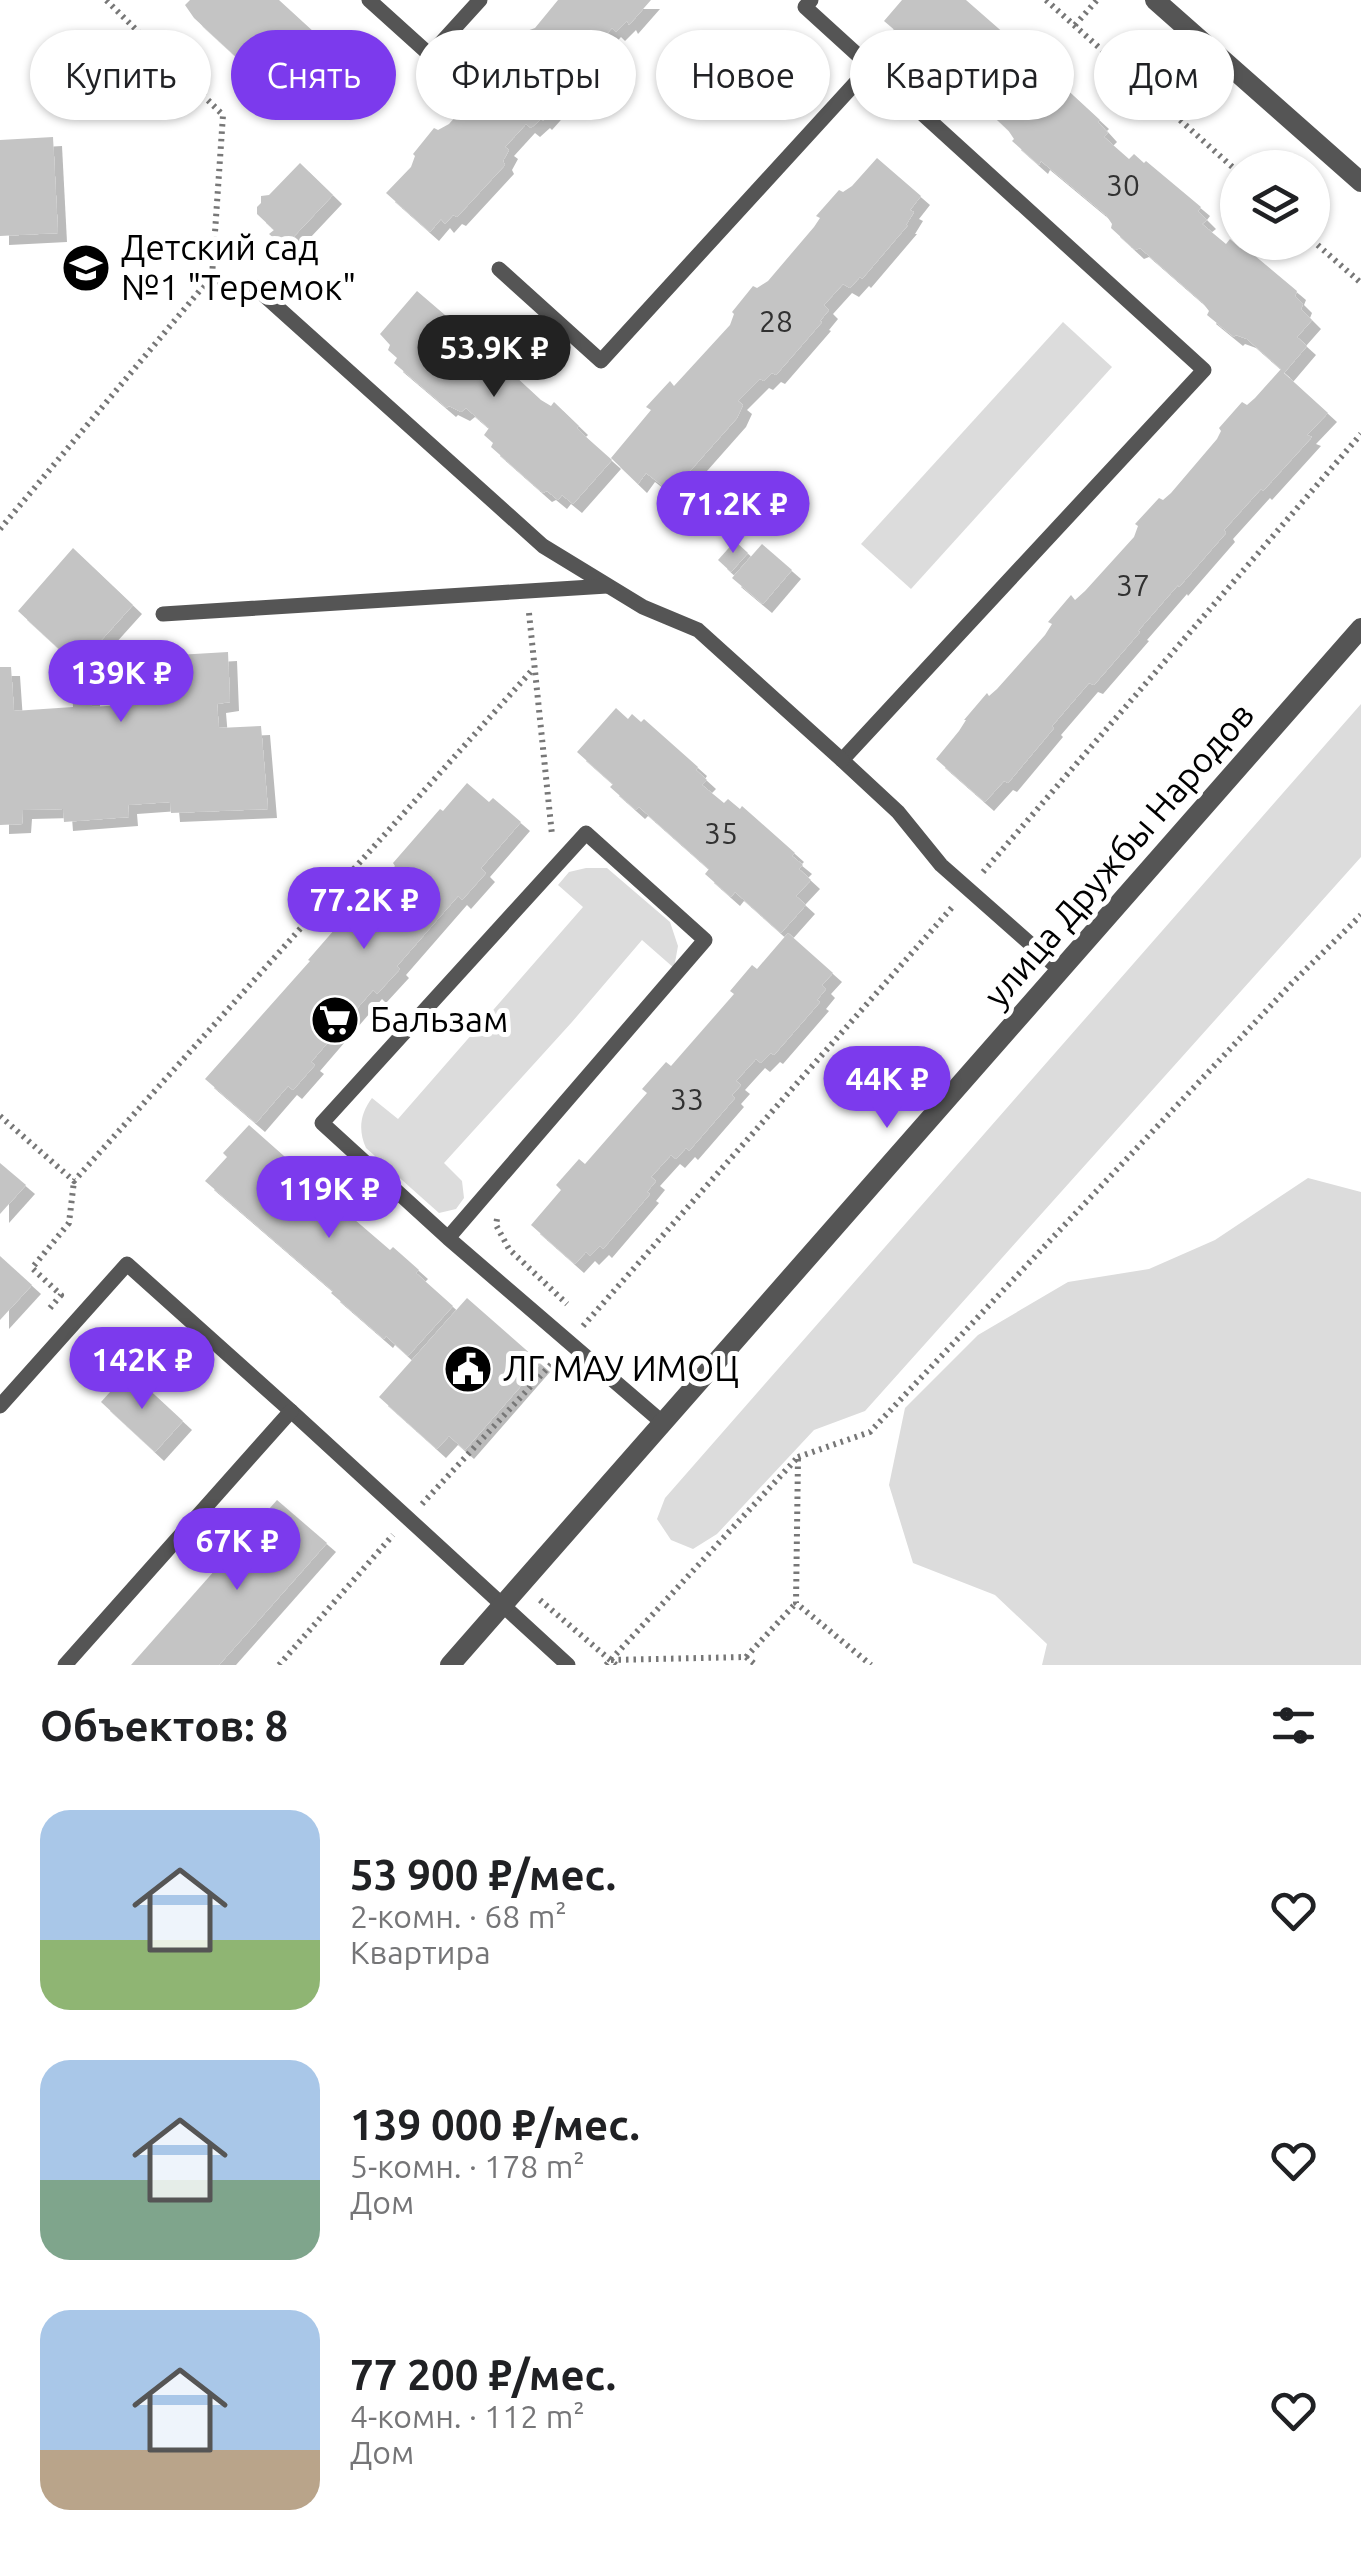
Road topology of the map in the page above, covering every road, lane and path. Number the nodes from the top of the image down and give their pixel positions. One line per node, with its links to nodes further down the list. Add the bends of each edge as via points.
1 (106, 0): 16 (path, via 223,115)
2 (369, 0): 3 (lane, via 430,55)
3 (480, 0)
4 (812, 0): 9 (lane, via 805,7)
5 (1046, 0): 8 (path)
6 (1097, 0): 8 (path)
7 (1155, 0): 13 (street)
8 (1075, 26): 12 (path)
9 (850, 48)
10 (850, 88): 15 (lane, via 602,361)
11 (929, 120): 27 (lane, via 1204,370)
12 (1220, 156)
13 (1361, 182)
14 (1330, 256): 17 (path)
15 (499, 269)
16 (212, 276): 19 (path); 21 (path)
17 (1361, 283)
18 (255, 287): 22 (lane, via 543,546)
19 (242, 302)
20 (1361, 434): 29 (path)
21 (0, 528)
22 (607, 586): 23 (lane); 27 (lane, via 698,630)
23 (526, 592): 24 (lane); 26 (path)
24 (163, 614)
25 (1361, 628): 31 (street, улица Дружбы Народов)
26 (534, 667): 28 (path); 33 (path)
27 (842, 760): 29 (lane)
28 (554, 849)
29 (968, 890): 31 (lane); 36 (path)
30 (1361, 916): 40 (path, via 870,1432)
31 (1061, 971): 39 (street, улица Дружбы Народов)
32 (0, 1116): 33 (path)
33 (74, 1181): 35 (path, via 69,1223 32,1268 61,1295)
34 (448, 1238): 34 (lane, via 322,1123 586,833 705,940); 36 (lane)
35 (49, 1309)
36 (570, 1342): 39 (lane); 41 (path)
37 (0, 1406): 38 (lane, via 127,1264)
38 (291, 1410): 41 (lane); 46 (lane)
39 (663, 1423): 43 (street, улица Дружбы Народов)
40 (798, 1457): 42 (path); 45 (path)
41 (408, 1518): 43 (lane); 47 (path)
42 (796, 1603): 44 (path); 51 (path)
43 (502, 1606): 48 (street, улица Дружбы Народов); 49 (lane)
44 (746, 1657): 45 (path); 50 (path)
45 (611, 1663)
46 (65, 1665)
47 (279, 1665)
48 (450, 1665)
49 (568, 1665)
50 (756, 1665)
51 (872, 1665)

